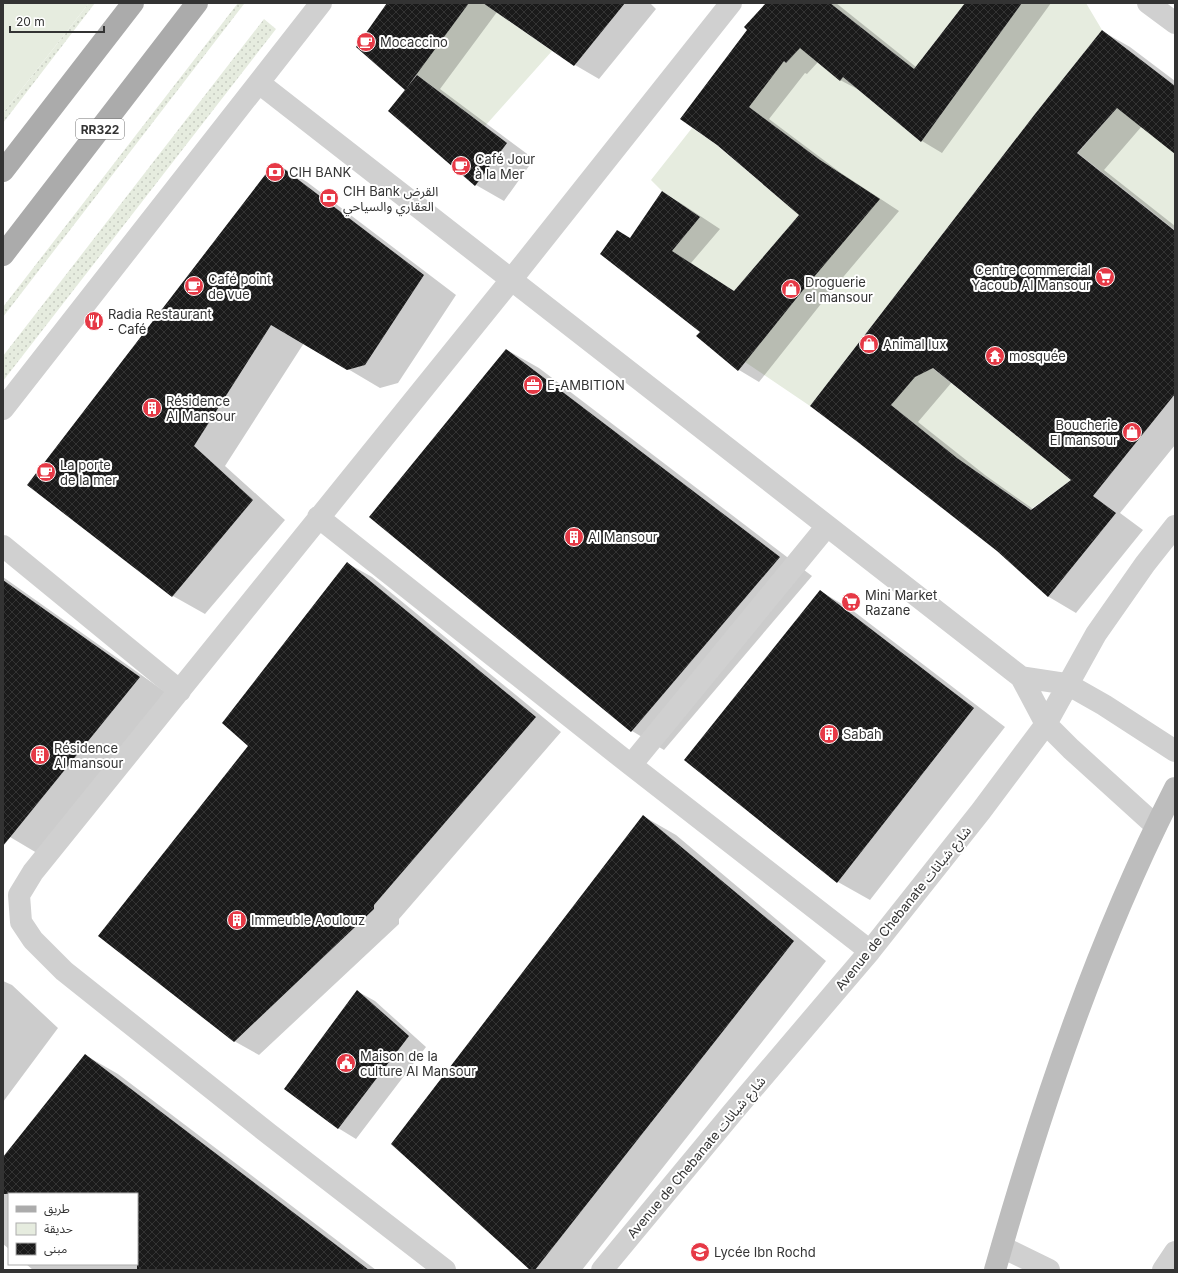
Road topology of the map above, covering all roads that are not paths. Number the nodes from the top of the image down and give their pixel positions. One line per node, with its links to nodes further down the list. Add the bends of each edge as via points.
1 (133, 3): 8 (main road)
2 (198, 3): 9 (main road, RR322)
3 (321, 3): 7 (street)
4 (731, 3): 10 (street)
5 (1156, 4): 6 (street)
6 (1175, 23)
7 (259, 83): 10 (street); 11 (street)
8 (3, 171)
9 (3, 254)
10 (511, 280): 12 (street); 13 (street)
11 (3, 409)
12 (318, 517): 18 (street); 21 (street)
13 (827, 526): 16 (street); 21 (street)
14 (1175, 526): 17 (street, Avenue de Chebanate شارع شبانات, via 1096,634)
15 (3, 546): 18 (street)
16 (1021, 677): 17 (street); 19 (street)
17 (1067, 684): 19 (street, Avenue de Chebanate شارع شبانات); 20 (street)
18 (180, 691): 27 (street, via 33,872 19,895 21,922 33,940 64,972)
19 (1046, 724): 23 (street); 24 (street, Avenue de Chebanate شارع شبانات, via 947,855)
20 (1175, 751)
21 (631, 765): 24 (street)
22 (1175, 788): 23 (main road)
23 (1156, 826): 25 (main road, via 1108,933 1069,1039 1018,1189)
24 (870, 951): 28 (street, Avenue de Chebanate شارع شبانات)
25 (1002, 1247): 29 (main road); 30 (street)
26 (1175, 1252): 31 (street)
27 (446, 1270)
28 (602, 1270)
29 (995, 1270)
30 (1049, 1270)
31 (1163, 1270)

